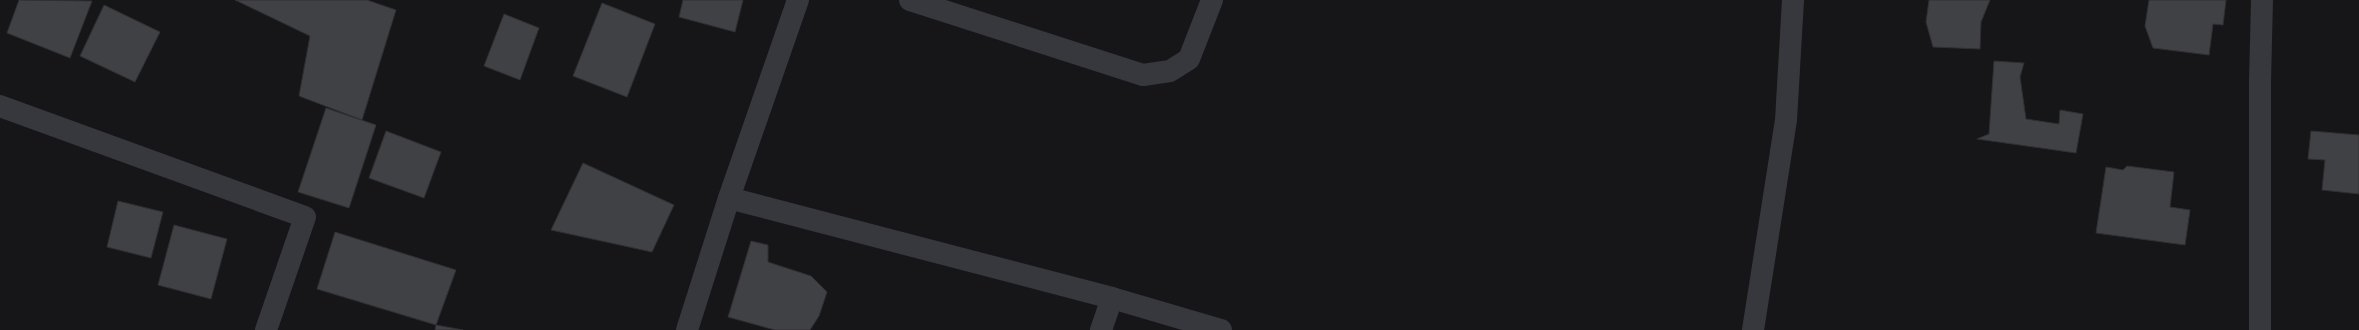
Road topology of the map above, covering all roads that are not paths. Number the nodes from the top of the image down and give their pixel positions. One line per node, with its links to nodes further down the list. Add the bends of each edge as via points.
1 (798, 0): 7 (street)
2 (910, 0): 3 (street, via 1143,75 1170,70 1189,59)
3 (1212, 0)
4 (1793, 0): 13 (street, via 1786,120)
5 (2262, 0): 14 (street)
6 (0, 106): 9 (street, via 305,217)
7 (729, 198): 8 (street); 10 (street)
8 (1112, 298): 11 (street); 12 (street)
9 (266, 330)
10 (687, 330)
11 (1101, 330)
12 (1221, 330)
13 (1753, 330)
14 (2260, 330)

